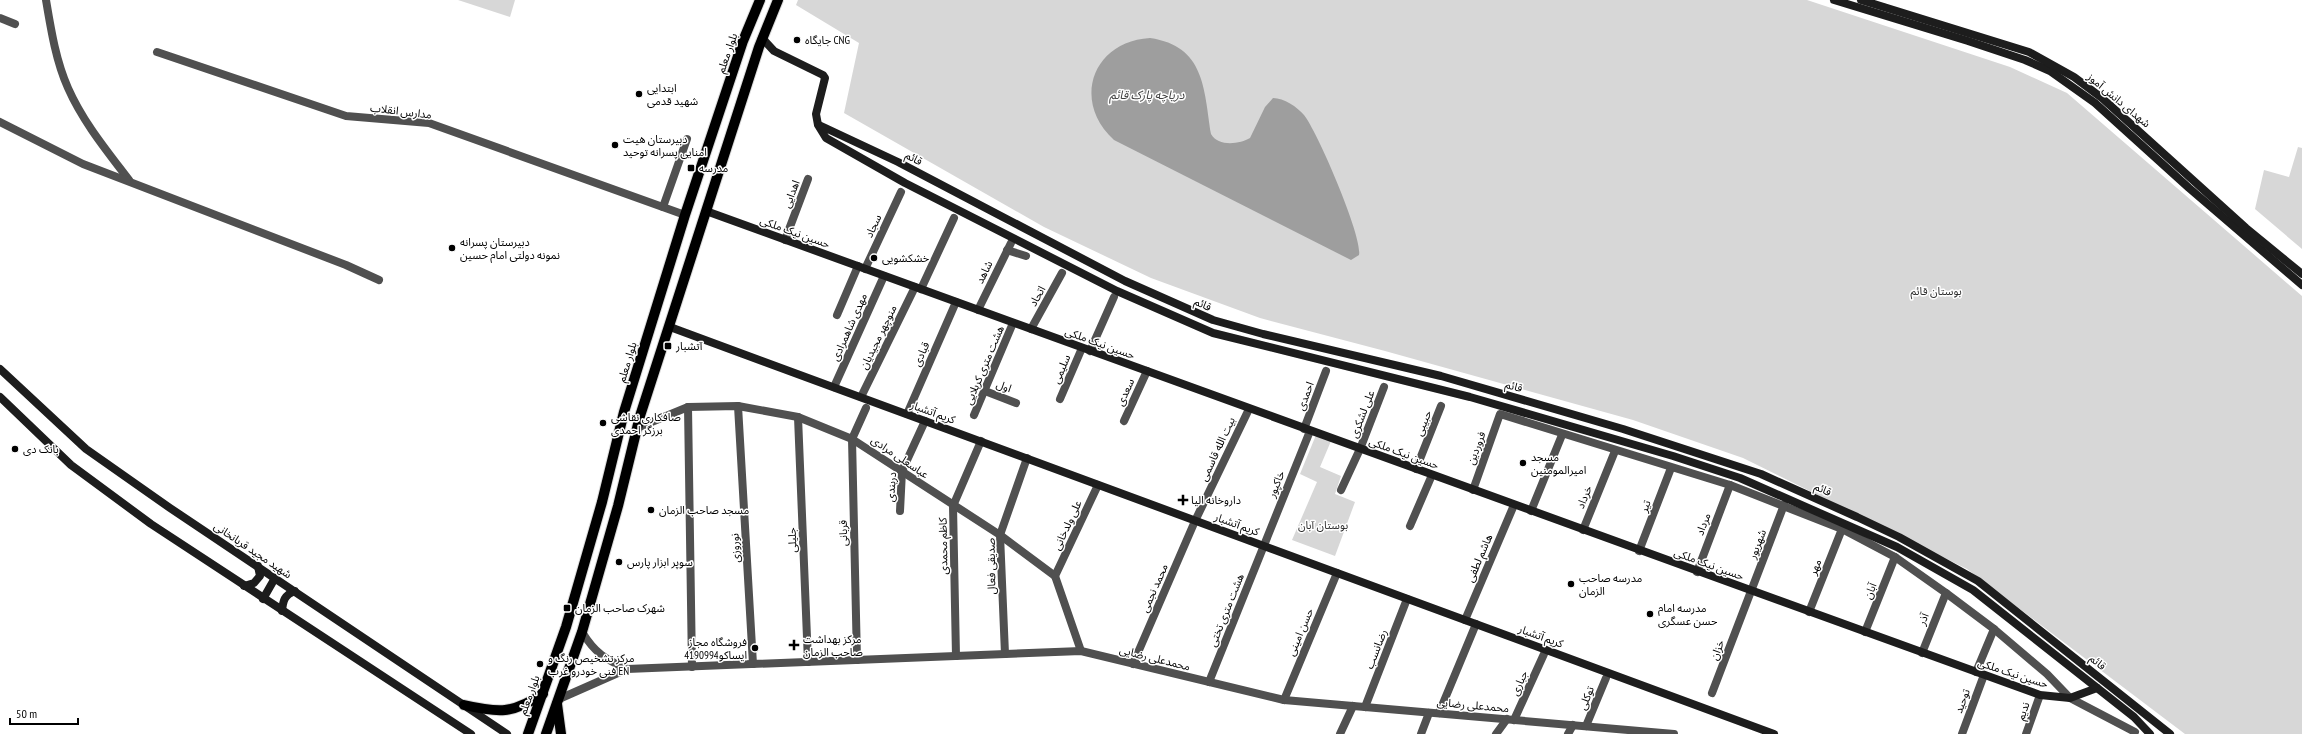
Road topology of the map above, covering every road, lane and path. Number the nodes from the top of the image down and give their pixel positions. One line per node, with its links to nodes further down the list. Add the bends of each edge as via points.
1 (46, 0): 14 (street, via 55,46 68,88 97,138)
2 (760, 0): 18 (main road, بلوار معلم, via 743,41)
3 (778, 0): 8 (main road)
4 (1834, 0): 27 (main road, via 1975,43 2050,71 2095,103)
5 (1862, 0): 24 (main road, شهدای دانش آموز, via 2029,52 2074,77 2102,98 2246,228)
6 (0, 18): 7 (street)
7 (15, 24)
8 (762, 38): 11 (main road, via 774,51 823,75 817,103); 17 (main road)
9 (157, 52): 16 (street, مدارس انقلاب, via 346,116 429,123)
10 (0, 122): 14 (street, via 83,164)
11 (818, 125): 118 (main road, قائم, via 826,138 905,183 1110,288 1213,333 1470,397 1665,454 1740,478 1897,547 1972,590); 149 (main road, قائم, via 898,162 1125,281 1213,320 1441,376 1623,429 1761,474 1857,517 1978,581)
12 (687, 139): 16 (street)
13 (808, 179): 20 (street, اهدایی)
14 (129, 180): 26 (street)
15 (901, 192): 22 (street, سجاد)
16 (664, 207): 18 (street, مدارس انقلاب)
17 (706, 211): 20 (main road, حسین نیک ملکی); 34 (main road)
18 (685, 215): 120 (main road, بلوار معلم, via 624,412 602,502 566,627)
19 (954, 218): 28 (street, منوچهر مجیدیان)
20 (785, 240): 22 (main road, حسین نیک ملکی)
21 (1026, 256): 31 (street, شاهد, via 1009,246)
22 (861, 268): 25 (main road, حسین نیک ملکی); 32 (street, سجاد)
23 (1062, 273): 35 (street, اتحاد)
24 (2302, 274)
25 (884, 276): 28 (main road, حسین نیک ملکی); 40 (street, مهدی شاهمرادی)
26 (379, 280)
27 (2302, 285)
28 (918, 288): 30 (main road, حسین نیک ملکی); 44 (street, منوچهر مجیدیان)
29 (1114, 298): 36 (street, سلیمی)
30 (956, 302): 31 (main road, حسین نیک ملکی); 52 (street, قبادی)
31 (978, 310): 33 (main road, حسین نیک ملکی)
32 (837, 314)
33 (1013, 323): 35 (main road, حسین نیک ملکی); 42 (street, هشت متری کربلایی)
34 (670, 327): 40 (main road, کریم آتشبار); 57 (main road)
35 (1031, 329): 36 (main road, حسین نیک ملکی)
36 (1086, 349): 38 (main road, حسین نیک ملکی); 45 (street, سلیمی)
37 (0, 368): 86 (main road, شهید مجید قربانخانی, via 86,449)
38 (1147, 371): 51 (main road, حسین نیک ملکی); 56 (street, سعدی)
39 (1326, 371): 58 (street, احمدی)
40 (834, 387): 44 (main road, کریم آتشبار)
41 (1384, 387): 62 (street, علی لشکری)
42 (985, 391): 46 (street, اول); 53 (street, هشت متری کربلایی)
43 (0, 397): 91 (main road, via 71,465 151,524)
44 (861, 397): 52 (main road, کریم آتشبار)
45 (1060, 399)
46 (1016, 403)
47 (738, 406): 49 (street, عباسعلی مرادی); 54 (street, عباسعلی مرادی); 111 (street, نوروزی)
48 (1442, 406): 66 (street, حبیبی)
49 (688, 407): 57 (street, عباسعلی مرادی); 113 (street)
50 (866, 408): 60 (street, قربانی)
51 (1249, 409): 58 (main road, حسین نیک ملکی); 78 (street, بیت الله قاسمی)
52 (907, 414): 55 (main road, کریم آتشبار)
53 (974, 415)
54 (798, 417): 60 (street, عباسعلی مرادی); 110 (street, جلیلی)
55 (925, 421): 61 (main road, کریم آتشبار); 67 (street, دربندی)
56 (1124, 421)
57 (637, 428): 102 (main road)
58 (1307, 430): 62 (main road, حسین نیک ملکی); 83 (street, خاکپور)
59 (1562, 435): 63 (street); 72 (street, فروردین, via 1500,414); 77 (street)
60 (852, 439): 67 (street, عباسعلی مرادی); 109 (street, قربانی)
61 (981, 441): 64 (main road, کریم آتشبار); 75 (street, کاظم محمدی)
62 (1360, 449): 66 (main road, حسین نیک ملکی); 71 (street, علی لشکری)
63 (1615, 451): 65 (street); 81 (street, خرداد)
64 (1027, 458): 69 (main road, کریم آتشبار); 82 (street, صدیقی فعال)
65 (1671, 468): 70 (street); 84 (street, تیر)
66 (1416, 469): 68 (main road, حسین نیک ملکی)
67 (902, 471): 75 (street, عباسعلی مرادی); 76 (street, دربندی)
68 (1432, 475): 72 (main road, حسین نیک ملکی); 79 (street)
69 (1098, 485): 78 (main road, کریم آتشبار); 89 (street, علی ولدخانی)
70 (1730, 485): 74 (street); 87 (street, مرداد)
71 (1341, 490)
72 (1473, 490): 73 (main road, حسین نیک ملکی)
73 (1514, 505): 77 (main road, حسین نیک ملکی); 99 (street, هاشم لطفی)
74 (1784, 505): 80 (street); 93 (street, شهریور)
75 (953, 506): 82 (street, عباسعلی مرادی); 108 (street, کاظم محمدی)
76 (900, 511)
77 (1530, 511): 81 (main road, حسین نیک ملکی)
78 (1196, 521): 83 (main road, کریم آتشبار); 112 (street, محمد نجمی)
79 (1410, 526)
80 (1842, 529): 85 (street); 98 (street, مهر)
81 (1583, 530): 84 (main road, حسین نیک ملکی)
82 (1000, 535): 89 (street, عباسعلی مرادی); 106 (street, صدیقی فعال)
83 (1263, 546): 88 (main road, کریم آتشبار); 117 (street, هشت متری تختی)
84 (1639, 551): 87 (main road, حسین نیک ملکی)
85 (1895, 557): 94 (street); 103 (street, آبان)
86 (258, 566): 90 (main road, شهید مجید قربانخانی); 91 (main road, via 260,576 254,583)
87 (1697, 572): 93 (main road, حسین نیک ملکی)
88 (1337, 573): 96 (main road, کریم آتشبار); 123 (street, حسن امینی)
89 (1055, 576): 104 (street)
90 (275, 578): 92 (main road, شهید مجید قربانخانی); 95 (main road)
91 (244, 586): 95 (main road)
92 (295, 591): 97 (main road, via 288,593 283,601); 125 (main road, شهید مجید قربانخانی)
93 (1751, 591): 98 (main road, حسین نیک ملکی); 119 (street, خزان)
94 (1946, 593): 101 (street); 105 (street, آذر)
95 (263, 599): 97 (main road)
96 (1407, 599): 99 (main road, کریم آتشبار); 127 (street, رضانسب)
97 (282, 611): 135 (main road)
98 (1809, 612): 103 (main road, حسین نیک ملکی)
99 (1465, 620): 100 (main road, کریم آتشبار)
100 (1476, 624): 129 (street); 145 (main road, کریم آتشبار)
101 (1994, 629): 115 (street, توحید); 122 (street, via 2047,674)
102 (582, 632): 114 (street, via 604,659); 124 (main road)
103 (1865, 632): 105 (main road, حسین نیک ملکی)
104 (1081, 651): 106 (street, محمدعلی رضایی); 112 (street, محمدعلی رضایی)
105 (1922, 653): 115 (main road, حسین نیک ملکی)
106 (1005, 654): 108 (street, محمدعلی رضایی)
107 (1544, 654): 130 (street, جباری)
108 (956, 656): 109 (street, محمدعلی رضایی)
109 (856, 660): 110 (street, محمدعلی رضایی)
110 (808, 662): 111 (street, محمدعلی رضایی)
111 (753, 664): 113 (street, محمدعلی رضایی)
112 (1133, 664): 117 (street, محمدعلی رضایی)
113 (692, 666): 114 (street, محمدعلی رضایی)
114 (627, 669): 124 (street)
115 (1980, 674): 121 (main road, حسین نیک ملکی); 146 (street, توحید)
116 (1606, 678): 132 (street, توکلی)
117 (1209, 682): 123 (street, محمدعلی رضایی)
118 (2096, 688): 122 (main road, حسین نیک ملکی); 148 (main road, قائم, via 2134,717)
119 (1712, 693)
120 (543, 694): 125 (main road, via 526,704 501,712); 137 (main road, بلوار معلم)
121 (2040, 695): 122 (main road, حسین نیک ملکی); 147 (street, ندیم)
122 (2070, 698): 134 (street)
123 (1284, 700): 126 (street, محمدعلی رضایی)
124 (558, 702): 138 (main road); 139 (main road)
125 (464, 705): 136 (main road, شهید مجید قربانخانی)
126 (1352, 706): 127 (street, محمدعلی رضایی); 140 (street)
127 (1365, 707): 128 (street, محمدعلی رضایی)
128 (1429, 712): 129 (street, محمدعلی رضایی); 141 (street)
129 (1439, 714): 130 (street, محمدعلی رضایی)
130 (1511, 720): 131 (street, محمدعلی رضایی); 142 (street, جباری)
131 (1573, 725): 132 (street, محمدعلی رضایی); 143 (street)
132 (1586, 726): 133 (street, محمدعلی رضایی)
133 (1640, 732): 144 (street, محمدعلی رضایی)
134 (2136, 732)
135 (471, 734)
136 (507, 734)
137 (528, 734)
138 (546, 734)
139 (561, 734)
140 (1340, 734)
141 (1421, 734)
142 (1496, 734)
143 (1568, 734)
144 (1674, 734)
145 (1774, 734)
146 (1962, 734)
147 (2026, 734)
148 (2150, 734)
149 (2170, 734)

